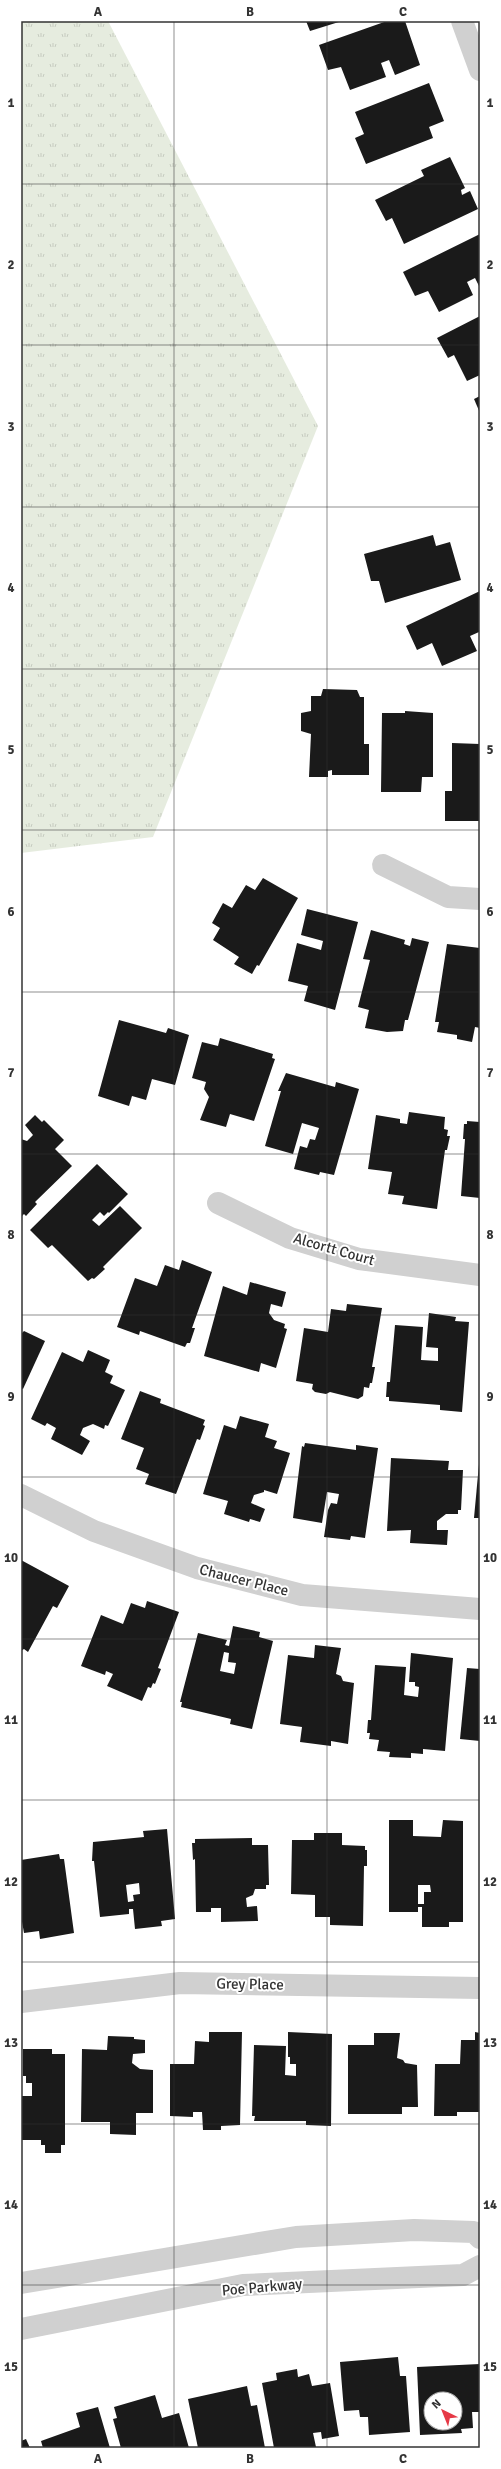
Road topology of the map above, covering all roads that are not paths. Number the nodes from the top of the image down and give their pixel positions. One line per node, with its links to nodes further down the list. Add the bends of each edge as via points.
1 (462, 21): 2 (street)
2 (480, 70)
3 (383, 865): 4 (street, via 448,897)
4 (480, 899)
5 (218, 1203): 6 (street, Alcortt Court, via 290,1238 359,1259)
6 (480, 1275)
7 (21, 1495): 8 (street, Chaucer Place, via 94,1531 197,1568 302,1595)
8 (480, 1609)
9 (480, 1988): 10 (street, Grey Place, via 180,1983)
10 (21, 2002)
11 (480, 2238): 13 (street, via 474,2232 414,2230 296,2237)
12 (480, 2266): 14 (street, Poe Parkway, via 463,2275 243,2285)
13 (21, 2283)
14 (21, 2329)

